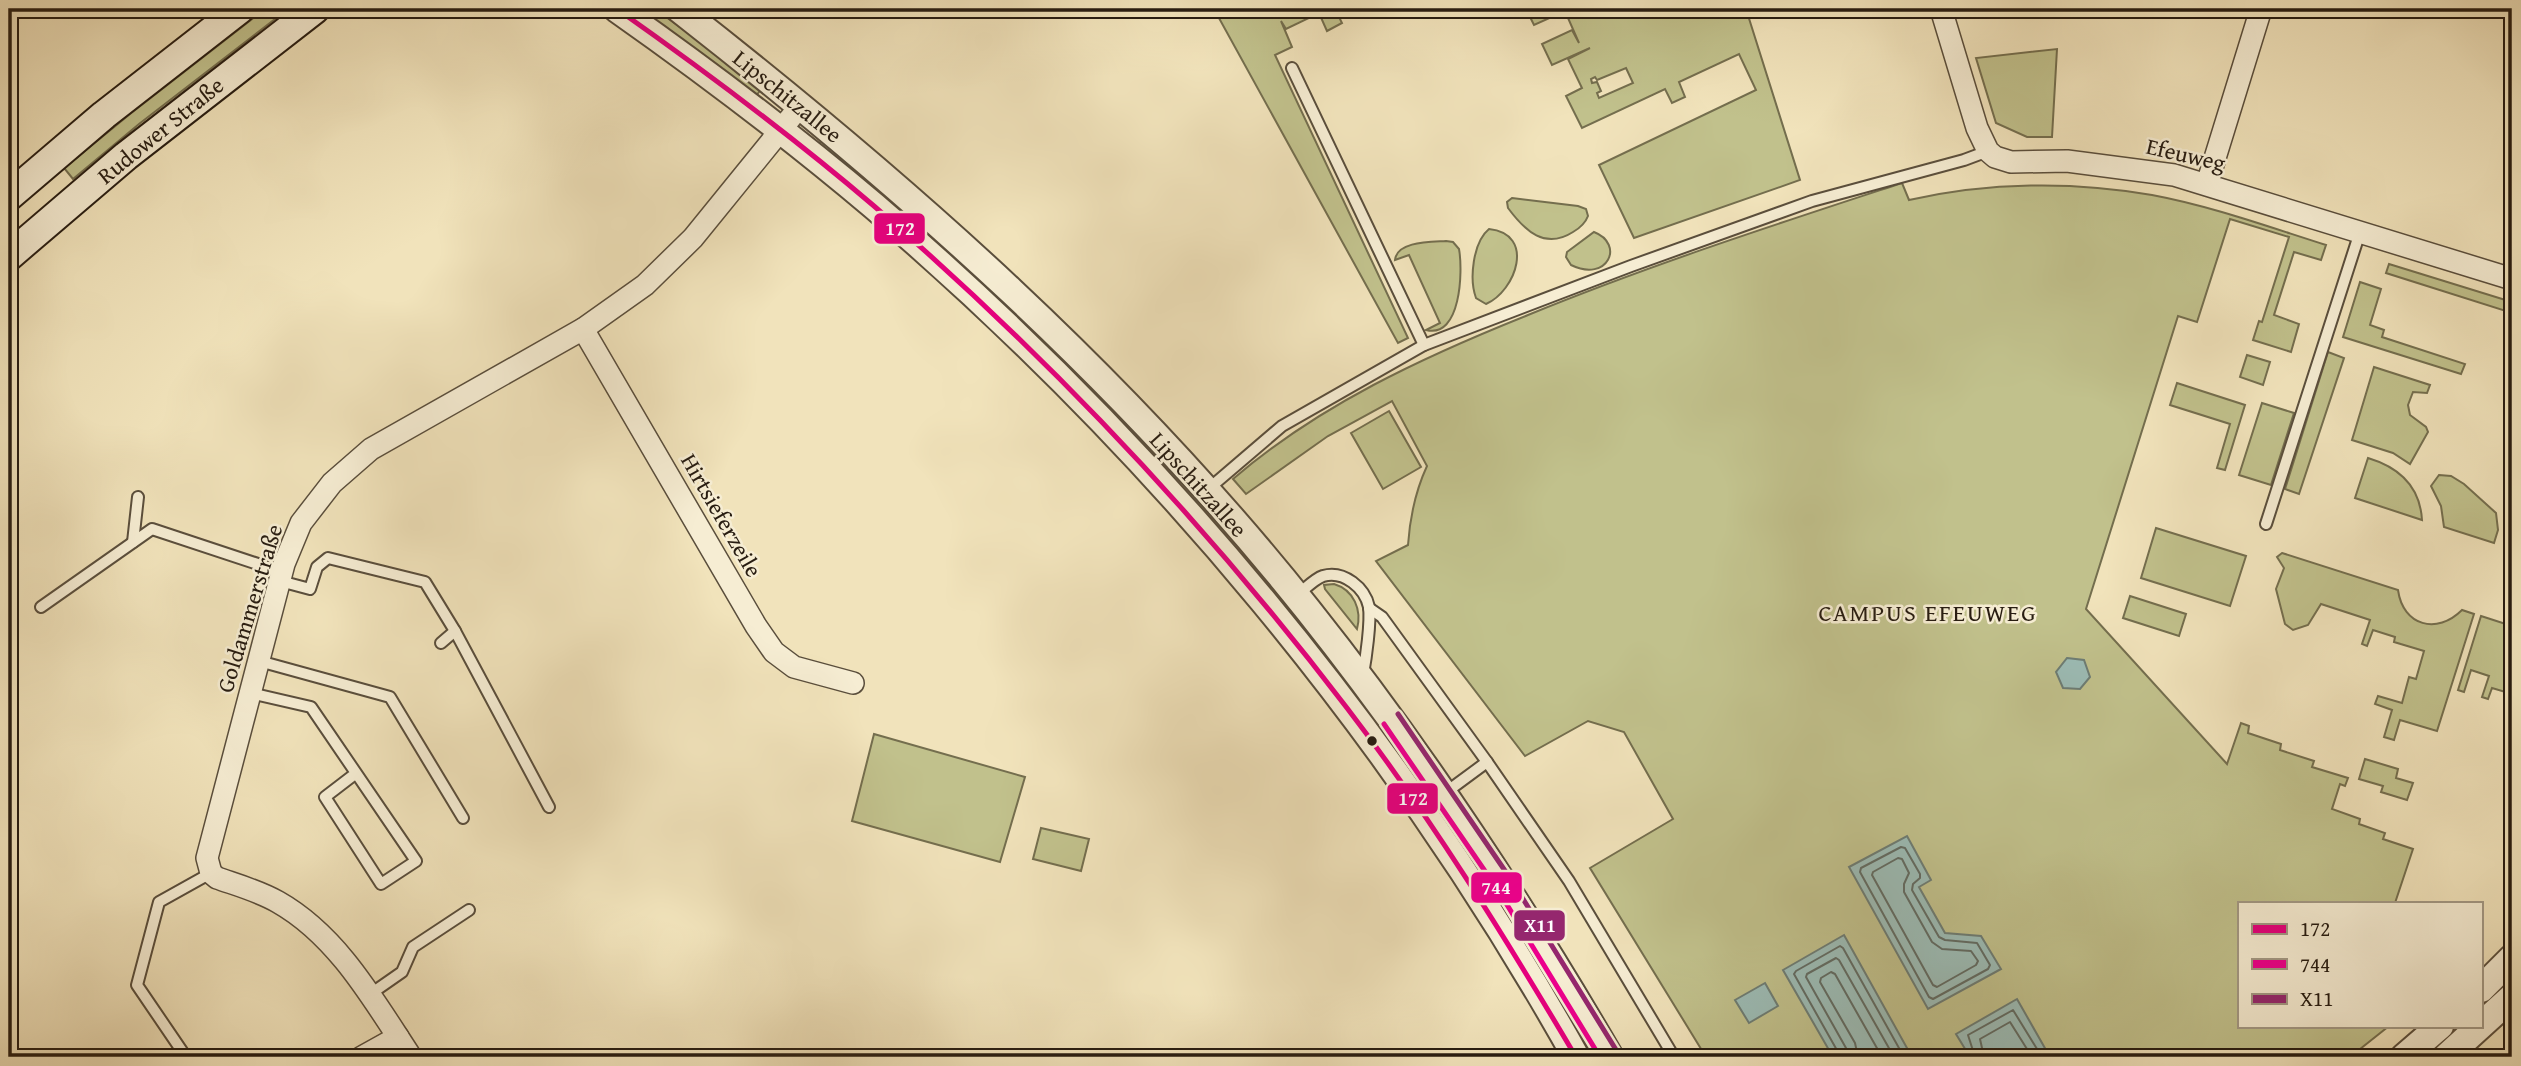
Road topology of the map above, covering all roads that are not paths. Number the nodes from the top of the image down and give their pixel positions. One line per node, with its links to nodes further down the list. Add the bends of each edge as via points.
1 (240, 9): 12 (main road, Rudower Straße)
2 (314, 9): 13 (main road, Rudower Straße)
3 (617, 9): 9 (street, Lipschitzallee)
4 (679, 9): 8 (street, Lipschitzallee)
5 (1941, 9): 10 (street)
6 (2261, 9): 11 (street)
7 (1292, 68): 18 (lane)
8 (801, 105): 9 (street, Goldammerstraße); 19 (street, Lipschitzallee, via 1009,288)
9 (781, 130): 17 (street, Goldammerstraße, via 670,263); 21 (street, Lipschitzallee, via 997,316)
10 (1988, 152): 11 (street, Efeuweg, via 2011,162 2113,166); 18 (lane, via 1812,201)
11 (2207, 184): 14 (street, Efeuweg)
12 (9, 196): 13 (main road)
13 (38, 230): 15 (main road, Rudower Straße)
14 (2360, 232): 16 (street, Efeuweg); 22 (lane)
15 (9, 256)
16 (2512, 279)
17 (583, 328): 24 (street, Goldammerstraße, via 371,449 332,483 301,523); 33 (street, Hirtsieferzeile, via 774,652 794,667)
18 (1424, 345): 19 (lane, via 1282,426)
19 (1206, 491): 21 (street); 25 (street, Lipschitzallee)
20 (138, 497): 23 (lane)
21 (1185, 510): 28 (street, Lipschitzallee)
22 (2266, 524)
23 (133, 541): 24 (lane, via 152,529); 26 (lane)
24 (281, 577): 29 (lane, via 310,589 317,566 328,558 425,582); 31 (street, Goldammerstraße)
25 (1296, 596): 27 (lane, via 1322,576 1332,575 1357,585); 28 (street); 32 (street, Lipschitzallee)
26 (41, 607)
27 (1369, 608): 32 (lane); 35 (lane, via 1382,617)
28 (1274, 614): 53 (street, Lipschitzallee, via 1411,795)
29 (455, 631): 30 (lane); 38 (lane)
30 (441, 643)
31 (259, 660): 34 (street, Goldammerstraße); 39 (lane, via 390,697)
32 (1362, 680): 37 (street, Lipschitzallee)
33 (853, 684)
34 (250, 693): 36 (lane, via 311,707); 40 (street, Goldammerstraße, via 207,858)
35 (1487, 762): 37 (lane); 55 (lane, via 1569,881)
36 (355, 774): 36 (lane, via 416,861 381,884 325,797)
37 (1445, 793): 54 (street, Lipschitzallee)
38 (549, 807)
39 (463, 818)
40 (211, 873): 44 (street, via 291,910 350,967); 50 (lane, via 159,902 136,985)
41 (469, 909): 44 (lane, via 413,947 402,972)
42 (2512, 958): 43 (street)
43 (2482, 988)
44 (369, 995): 49 (street)
45 (2512, 997): 46 (street)
46 (2482, 1024)
47 (2438, 1028): 56 (street)
48 (2478, 1028): 57 (street)
49 (398, 1037): 51 (street); 52 (street)
50 (186, 1057)
51 (362, 1057)
52 (411, 1057)
53 (1576, 1057)
54 (1610, 1057)
55 (1674, 1057)
56 (2404, 1057)
57 (2446, 1057)

